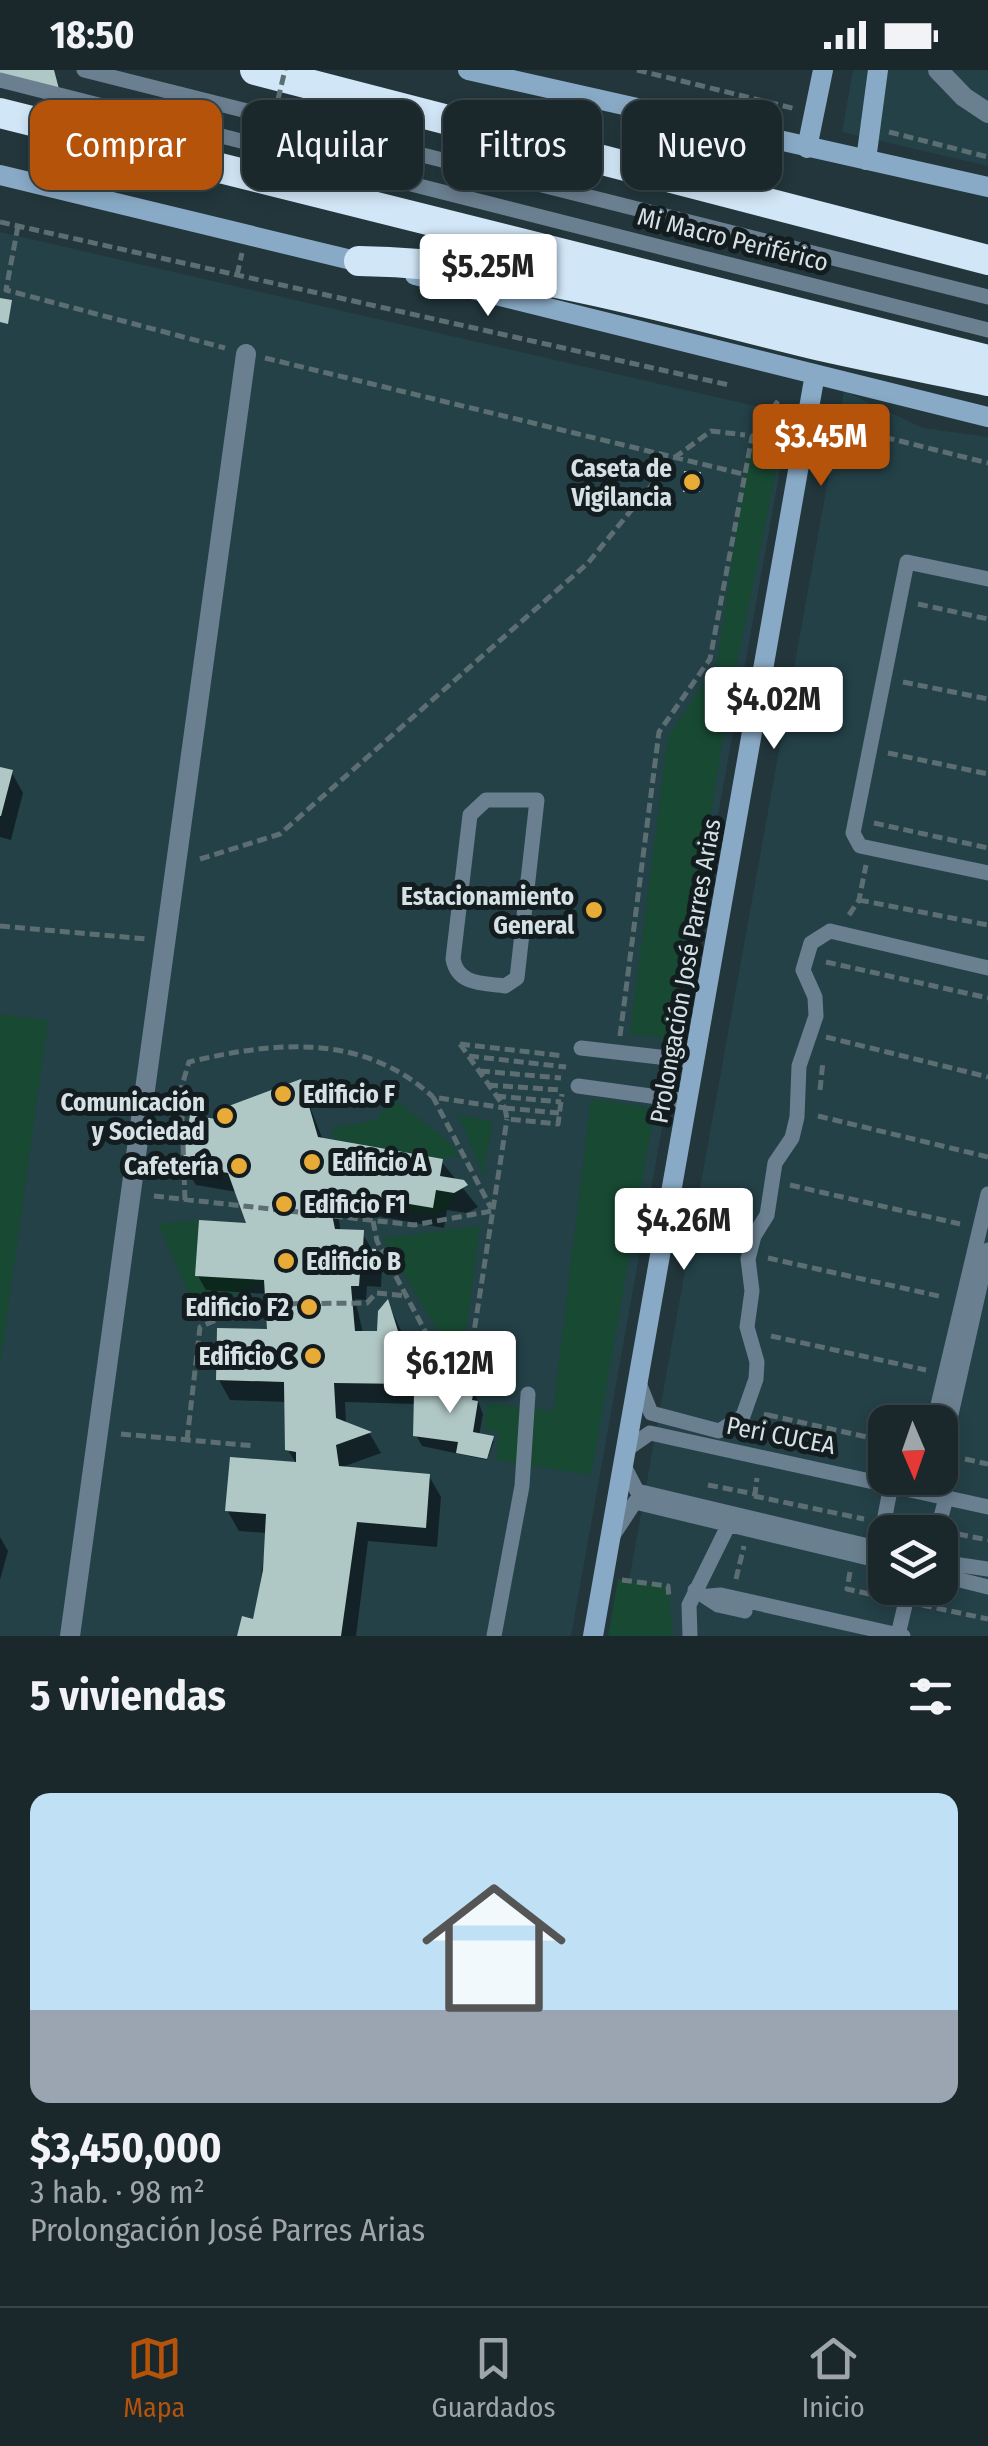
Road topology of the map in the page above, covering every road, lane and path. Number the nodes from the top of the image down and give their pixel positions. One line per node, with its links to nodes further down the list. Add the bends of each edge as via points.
1 (84, 70): 20 (lane, Mi Macro Periférico)
2 (255, 70): 18 (highway)
3 (285, 70): 9 (path, bridge)
4 (468, 70): 12 (main road)
5 (823, 70): 12 (main road)
6 (878, 70): 13 (main road)
7 (938, 70): 11 (street)
8 (0, 80): 21 (lane, Mi Macro Periférico)
9 (278, 100)
10 (0, 112): 23 (highway)
11 (988, 113)
12 (807, 148): 13 (main road)
13 (866, 160): 15 (main road)
14 (0, 175): 19 (main road)
15 (988, 187)
16 (0, 222): 17 (path)
17 (18, 226): 22 (path, via 6,290); 26 (path)
18 (988, 260)
19 (359, 262): 24 (main road); 25 (highway, via 460,266 566,282)
20 (988, 297)
21 (988, 330)
22 (246, 354): 31 (path); 42 (street)
23 (988, 360)
24 (815, 374): 28 (main road); 55 (main road, Prolongación José Parres Arias)
25 (988, 381)
26 (728, 385)
27 (778, 400): 33 (path, via 752,436)
28 (988, 417)
29 (820, 427): 32 (path, via 824,407 868,433)
30 (745, 435): 31 (path, via 711,431)
31 (674, 458): 33 (path); 42 (path, via 588,563 280,834 205,860)
32 (988, 463)
33 (743, 474): 51 (path, via 710,659 659,732)
34 (988, 579): 43 (lane, via 906,562 853,833 860,846)
35 (900, 681): 36 (path)
36 (988, 699)
37 (888, 753): 38 (path)
38 (988, 774)
39 (537, 800): 39 (lane, via 486,800 470,815 453,958 463,980 506,986 517,978)
40 (874, 823): 41 (path)
41 (988, 848)
42 (177, 854): 47 (street)
43 (988, 874)
44 (859, 900): 45 (path)
45 (988, 925)
46 (0, 926): 47 (path)
47 (165, 940): 72 (street)
48 (818, 960): 50 (path)
49 (988, 968): 84 (lane, via 830,931 811,943 804,970 816,1016 799,1066 797,1117 775,1163 768,1215 750,1247 747,1327 757,1362 742,1416 719,1431 651,1413)
50 (988, 998)
51 (620, 1037)
52 (826, 1037): 58 (path)
53 (574, 1052): 54 (path, via 460,1044); 55 (lane)
54 (469, 1056): 56 (path); 57 (path)
55 (694, 1062): 63 (main road, Prolongación José Parres Arias)
56 (566, 1067)
57 (480, 1071): 59 (path); 60 (path)
58 (988, 1076)
59 (488, 1085): 60 (path); 61 (path)
60 (568, 1085): 63 (lane)
61 (496, 1096): 64 (path); 65 (path)
62 (432, 1097): 65 (path); 74 (path, via 364,1054 318,1044 189,1062 181,1089); 75 (path)
63 (688, 1101): 84 (main road, Prolongación José Parres Arias)
64 (561, 1102)
65 (504, 1108): 66 (path); 68 (path)
66 (559, 1113)
67 (818, 1116): 70 (path)
68 (507, 1119): 69 (path); 75 (path)
69 (558, 1124)
70 (988, 1157)
71 (782, 1183): 77 (path)
72 (131, 1193): 74 (path); 88 (street)
73 (988, 1194): 77 (lane)
74 (185, 1200): 76 (path)
75 (492, 1211): 76 (path, via 414,1225); 80 (path, via 467,1377 448,1374)
76 (373, 1221): 80 (path)
77 (980, 1228): 81 (lane)
78 (988, 1250): 97 (lane, via 940,1459)
79 (761, 1257): 81 (path)
80 (406, 1296): 90 (path, via 253,1304 200,1326)
81 (963, 1302): 83 (lane)
82 (762, 1334): 83 (path)
83 (945, 1374): 86 (lane)
84 (640, 1383): 92 (main road, Prolongación José Parres Arias)
85 (528, 1394): 113 (lane, via 522,1486)
86 (938, 1405)
87 (768, 1415): 89 (path)
88 (98, 1432): 90 (path); 112 (street)
89 (868, 1437)
90 (186, 1440): 91 (path)
91 (255, 1446)
92 (626, 1457): 95 (lane, Peri CUCEA, via 650,1433); 101 (main road, Prolongación José Parres Arias); 102 (lane, via 637,1491)
93 (966, 1459): 94 (path)
94 (988, 1464)
95 (868, 1477)
96 (936, 1495): 97 (lane, Peri CUCEA)
97 (946, 1498): 98 (lane, Peri CUCEA); 99 (lane)
98 (988, 1507)
99 (942, 1515)
100 (729, 1524): 101 (lane, via 634,1502); 103 (lane); 109 (lane)
101 (611, 1537): 114 (main road, Prolongación José Parres Arias)
102 (868, 1544)
103 (868, 1558)
104 (958, 1564): 106 (lane)
105 (622, 1565): 110 (path, via 618,1579 668,1586)
106 (988, 1568)
107 (958, 1580): 108 (lane)
108 (988, 1587)
109 (702, 1593): 115 (lane, via 689,1605); 116 (lane, via 718,1605); 117 (lane)
110 (670, 1602)
111 (905, 1605): 117 (lane)
112 (70, 1636)
113 (494, 1636)
114 (593, 1636)
115 (690, 1636)
116 (859, 1636)
117 (900, 1636)

